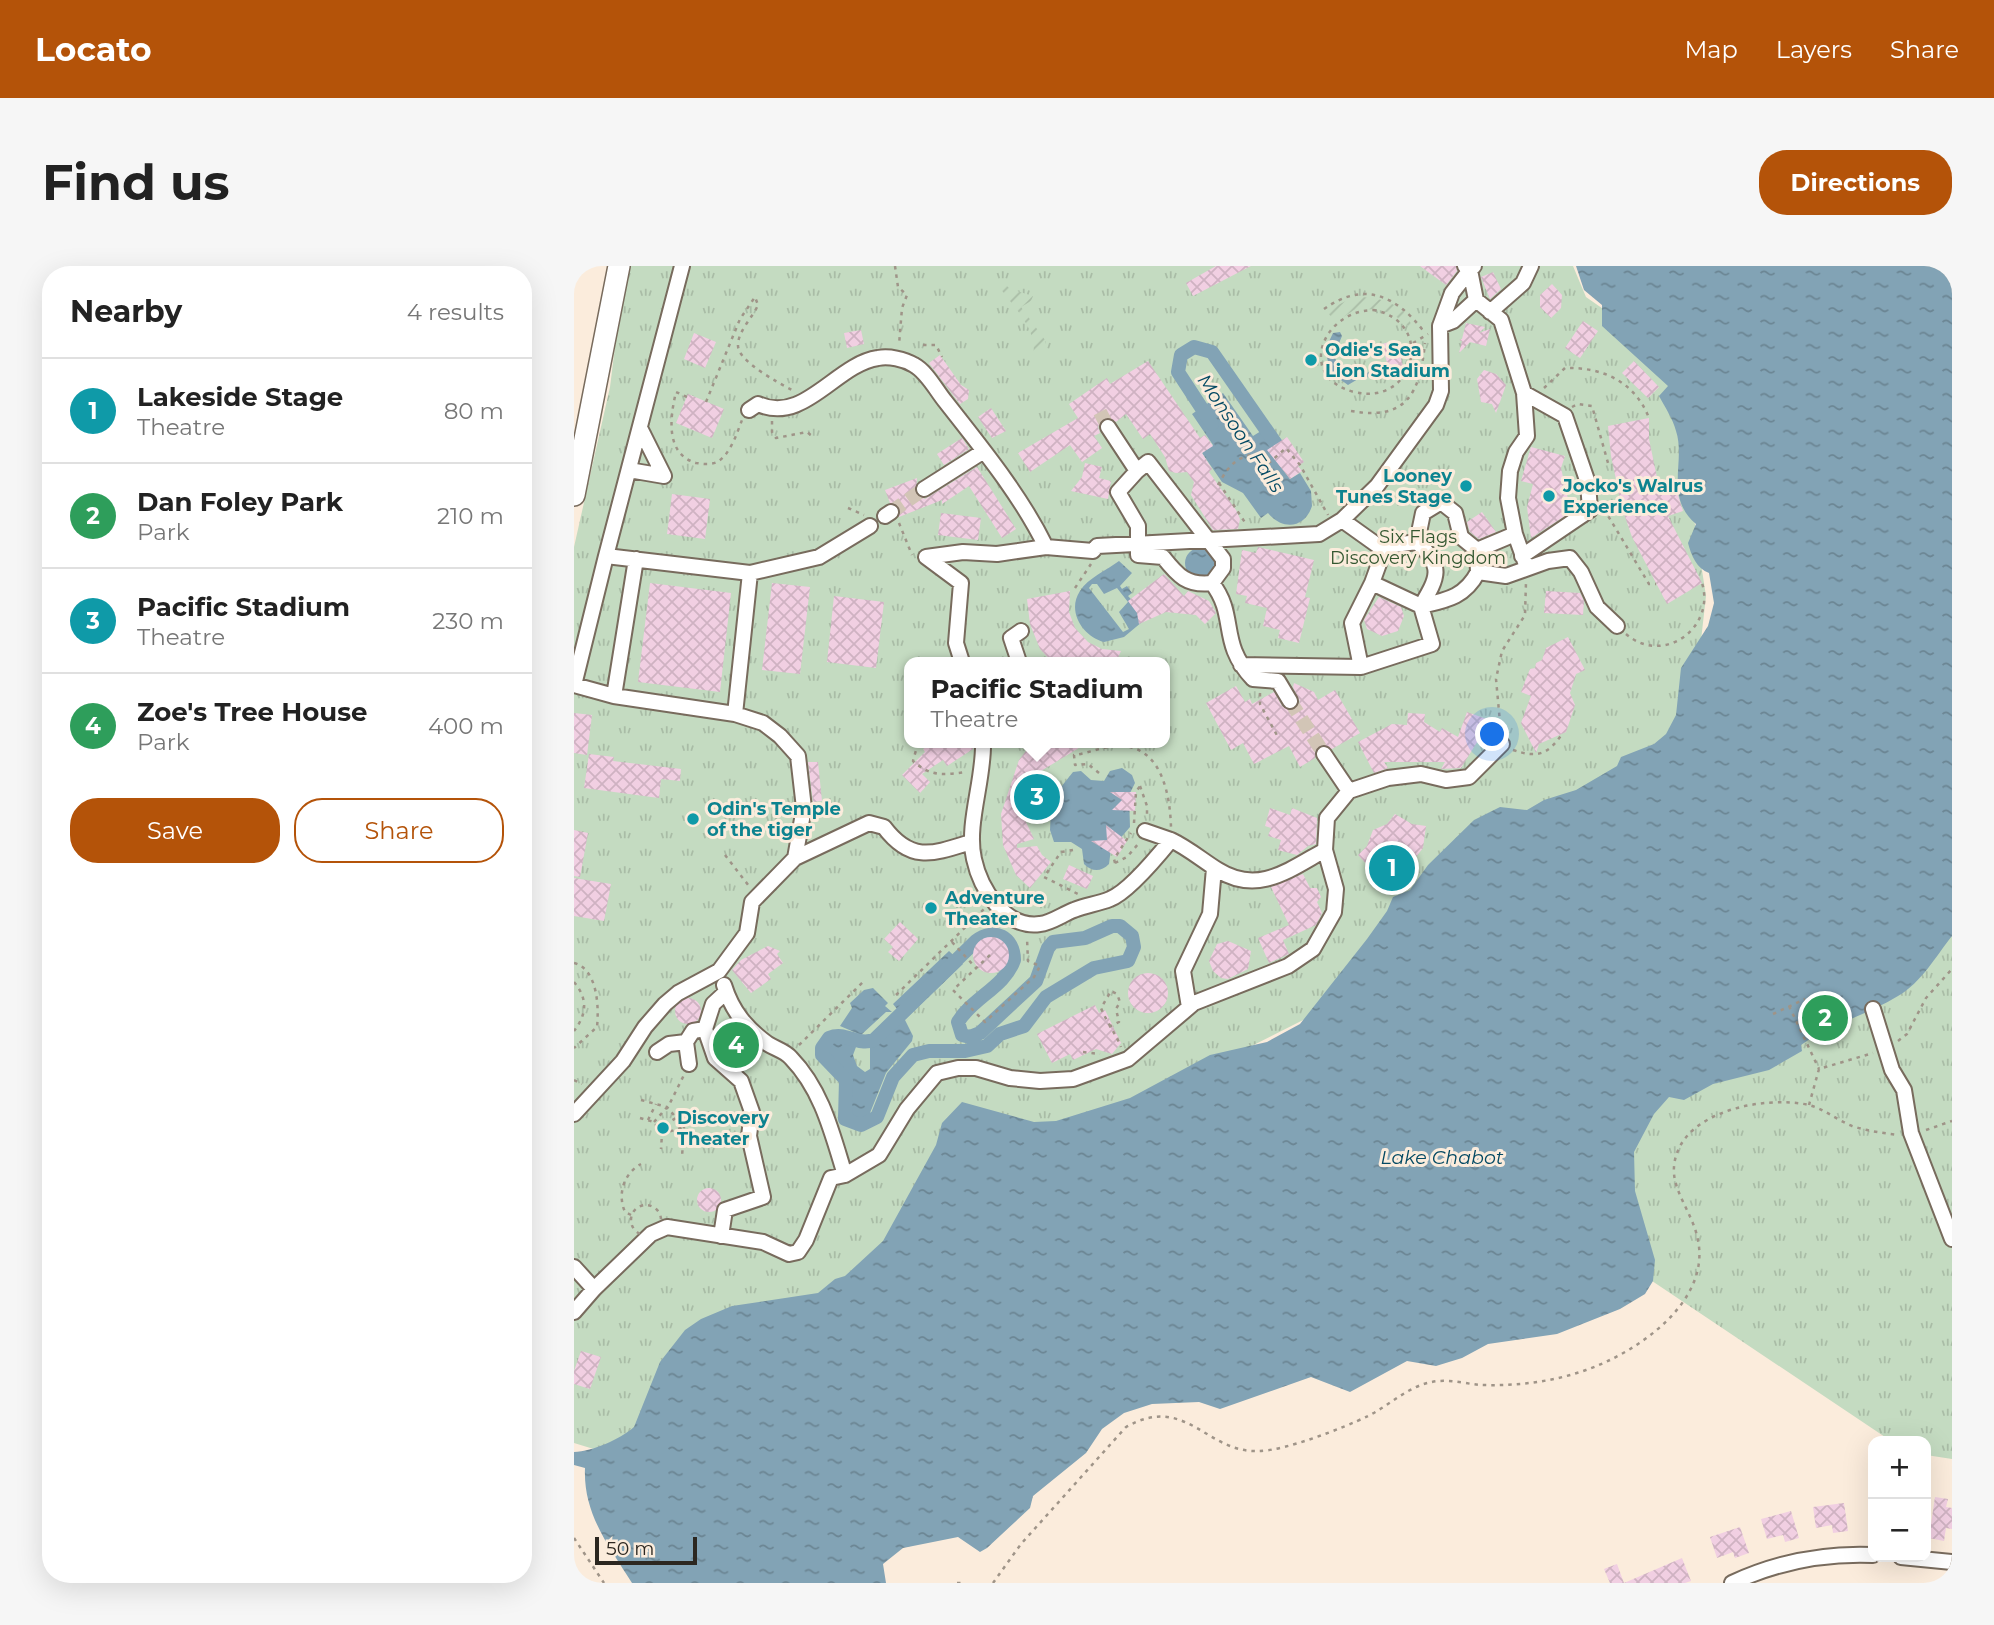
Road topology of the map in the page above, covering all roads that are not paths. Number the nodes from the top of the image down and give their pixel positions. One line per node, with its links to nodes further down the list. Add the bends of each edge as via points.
1 (682, 266): 11 (street)
2 (1531, 266): 6 (street, via 1523,283)
3 (1470, 267): 5 (street); 7 (street, via 1452,293)
4 (615, 271): 16 (highway)
5 (1476, 300): 6 (street); 7 (street, via 1453,321)
6 (1490, 312): 8 (street, via 1501,320)
7 (1440, 326): 18 (street, via 1437,405 1377,486)
8 (1524, 393): 19 (street, via 1527,436 1510,471 1508,498); 30 (street, via 1566,419 1588,483 1590,510)
9 (749, 410): 12 (street, via 758,404 773,410 808,398 869,360 897,359 921,370)
10 (1108, 427): 14 (street)
11 (640, 428): 13 (street); 13 (street, via 664,476)
12 (984, 451): 15 (street); 24 (street)
13 (629, 470): 27 (street)
14 (1137, 471): 20 (street, via 1148,462); 23 (street, via 1118,492 1138,526)
15 (924, 489)
16 (574, 495)
17 (884, 518): 32 (street, via 819,557)
18 (1338, 522): 20 (street, via 1319,534); 25 (street)
19 (1515, 534): 26 (street); 30 (street)
20 (1210, 540): 21 (street); 33 (street, via 1223,559)
21 (1163, 542): 23 (street); 28 (street)
22 (1418, 542): 25 (street); 26 (street, via 1423,513 1441,502 1455,513 1461,537); 35 (street, via 1433,557 1436,579)
23 (1137, 544): 24 (street, via 1097,546 1093,551); 28 (street, via 1141,557)
24 (1046, 547): 38 (street, via 926,557 961,583 956,643)
25 (1384, 550): 34 (street)
26 (1477, 550): 31 (street)
27 (606, 556): 29 (street); 42 (street)
28 (1163, 557): 33 (street, via 1181,579)
29 (636, 559): 32 (street); 43 (street)
30 (1524, 562): 31 (street, via 1506,576); 36 (street, via 1570,558 1597,607)
31 (1478, 572): 35 (street, via 1456,598)
32 (750, 573): 45 (street)
33 (1213, 583): 40 (street, via 1225,600 1233,652)
34 (1372, 583): 35 (street); 41 (street, via 1352,623)
35 (1421, 606): 41 (street, via 1432,644)
36 (1617, 626)
37 (1021, 631): 39 (street, via 1011,638)
38 (960, 657)
39 (1017, 657)
40 (1241, 665): 41 (street); 44 (street, via 1253,678 1278,681)
41 (1361, 667)
42 (574, 685): 43 (street)
43 (614, 696): 45 (street)
44 (1290, 701)
45 (735, 714): 54 (street, via 764,723 798,756 803,819)
46 (1503, 744): 49 (street, via 1469,777 1446,780 1421,774 1388,778)
47 (983, 748): 52 (street)
48 (1324, 754): 49 (street)
49 (1349, 791): 53 (street, via 1327,818)
50 (1145, 831): 51 (street)
51 (1171, 840): 52 (street, via 1112,898 1039,925 1022,921 993,900 979,877); 55 (street)
52 (971, 842): 54 (street, via 932,854 911,852 884,827 869,824)
53 (1325, 850): 55 (street, via 1268,881 1231,877); 58 (street, via 1336,889 1334,912 1313,949 1287,967)
54 (794, 858): 56 (street, via 752,902 747,933)
55 (1214, 868): 58 (street, via 1210,914 1183,971)
56 (719, 971): 57 (street); 64 (street, via 665,1004 623,1061)
57 (726, 992): 60 (street, via 713,1004); 65 (street, via 747,1027 789,1055 820,1099)
58 (1189, 1007): 65 (street, via 1128,1059 1073,1079 1040,1081 976,1068 937,1073 907,1109 879,1155)
59 (1873, 1009): 67 (street, via 1904,1090 1911,1133)
60 (705, 1030): 61 (street, via 693,1031); 63 (street)
61 (685, 1042): 62 (street); 63 (street, via 689,1062)
62 (657, 1052)
63 (715, 1058): 66 (street, via 741,1081 752,1112 750,1136 763,1197 725,1210)
64 (574, 1114)
65 (845, 1175): 66 (street, via 831,1178 798,1252 789,1254 763,1242)
66 (722, 1236): 69 (street, via 667,1227 651,1234)
67 (1952, 1239)
68 (574, 1267): 69 (street)
69 (594, 1289): 70 (street)
70 (574, 1312)
71 (1868, 1555): 74 (street, via 1768,1567)
72 (1931, 1560): 73 (street)
73 (1952, 1562)
74 (1732, 1583)

